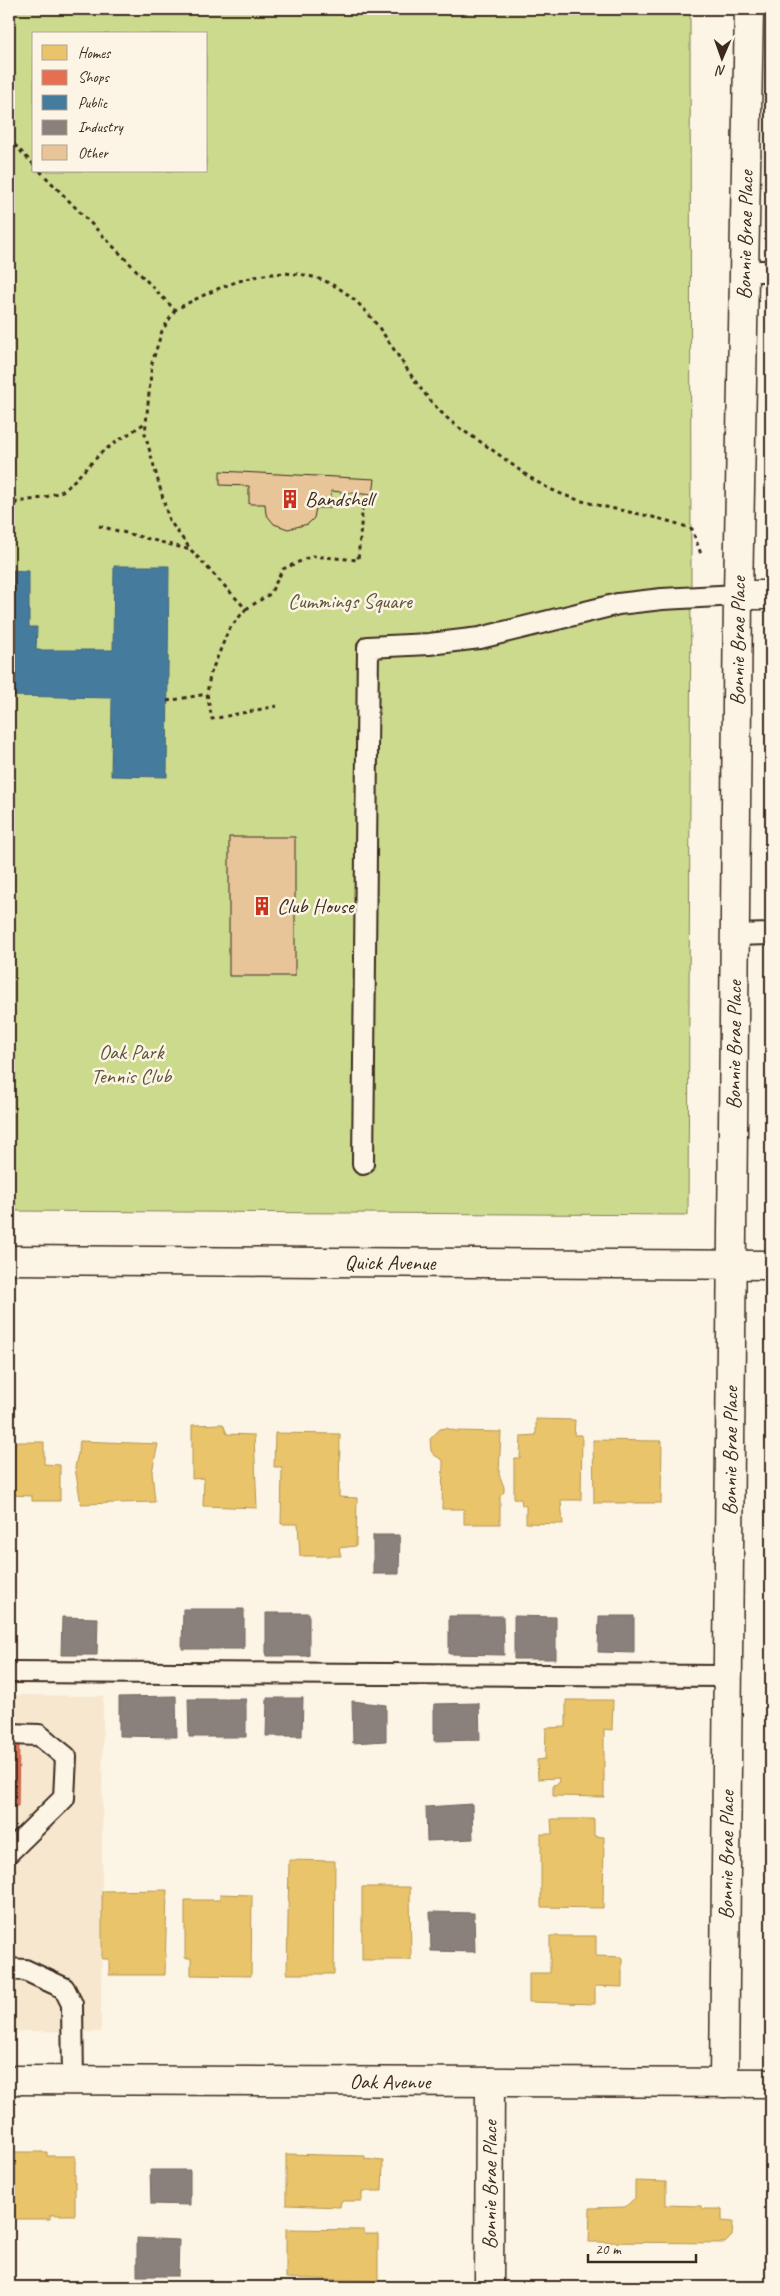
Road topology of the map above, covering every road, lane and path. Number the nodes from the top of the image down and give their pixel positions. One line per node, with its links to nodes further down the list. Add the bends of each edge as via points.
1 (749, 9): 5 (street, Bonnie Brae Place)
2 (9, 139): 3 (path)
3 (32, 163)
4 (41, 172): 7 (path)
5 (744, 271): 6 (lane); 14 (street, Bonnie Brae Place)
6 (771, 271)
7 (175, 310): 8 (path, via 162,331 152,363); 13 (path, via 250,276 292,272 334,285 369,316 406,370 445,416 533,480 567,498 670,520 692,529)
8 (146, 422): 10 (path, via 103,451 66,490 17,502); 12 (path, via 145,434 169,520)
9 (363, 502): 16 (path, via 358,560 312,556 283,569 270,594)
10 (9, 510)
11 (99, 526): 12 (path)
12 (191, 550): 16 (path)
13 (702, 557)
14 (738, 595): 15 (street); 21 (street, Bonnie Brae Place); 22 (lane, via 618,604 480,638 368,647)
15 (771, 595)
16 (246, 608): 17 (path, via 229,629 210,675)
17 (207, 694): 18 (path); 19 (path, via 212,719)
18 (167, 701)
19 (278, 706)
20 (771, 934): 21 (lane)
21 (735, 935): 24 (street, Bonnie Brae Place)
22 (363, 1164)
23 (9, 1260): 24 (street, Quick Avenue)
24 (731, 1265): 25 (street, Quick Avenue); 27 (street, Bonnie Brae Place)
25 (771, 1266)
26 (9, 1672): 27 (lane)
27 (728, 1676): 34 (street, Bonnie Brae Place)
28 (9, 1734): 29 (lane, via 38,1734 66,1757 64,1798)
29 (9, 1852)
30 (17, 1970): 32 (lane, via 64,1988 72,2004)
31 (9, 2080): 32 (street, Oak Avenue)
32 (73, 2081): 33 (street, Oak Avenue)
33 (490, 2082): 34 (street, Oak Avenue); 36 (street, Bonnie Brae Place)
34 (724, 2083): 35 (street, Oak Avenue)
35 (771, 2083)
36 (489, 2287)

